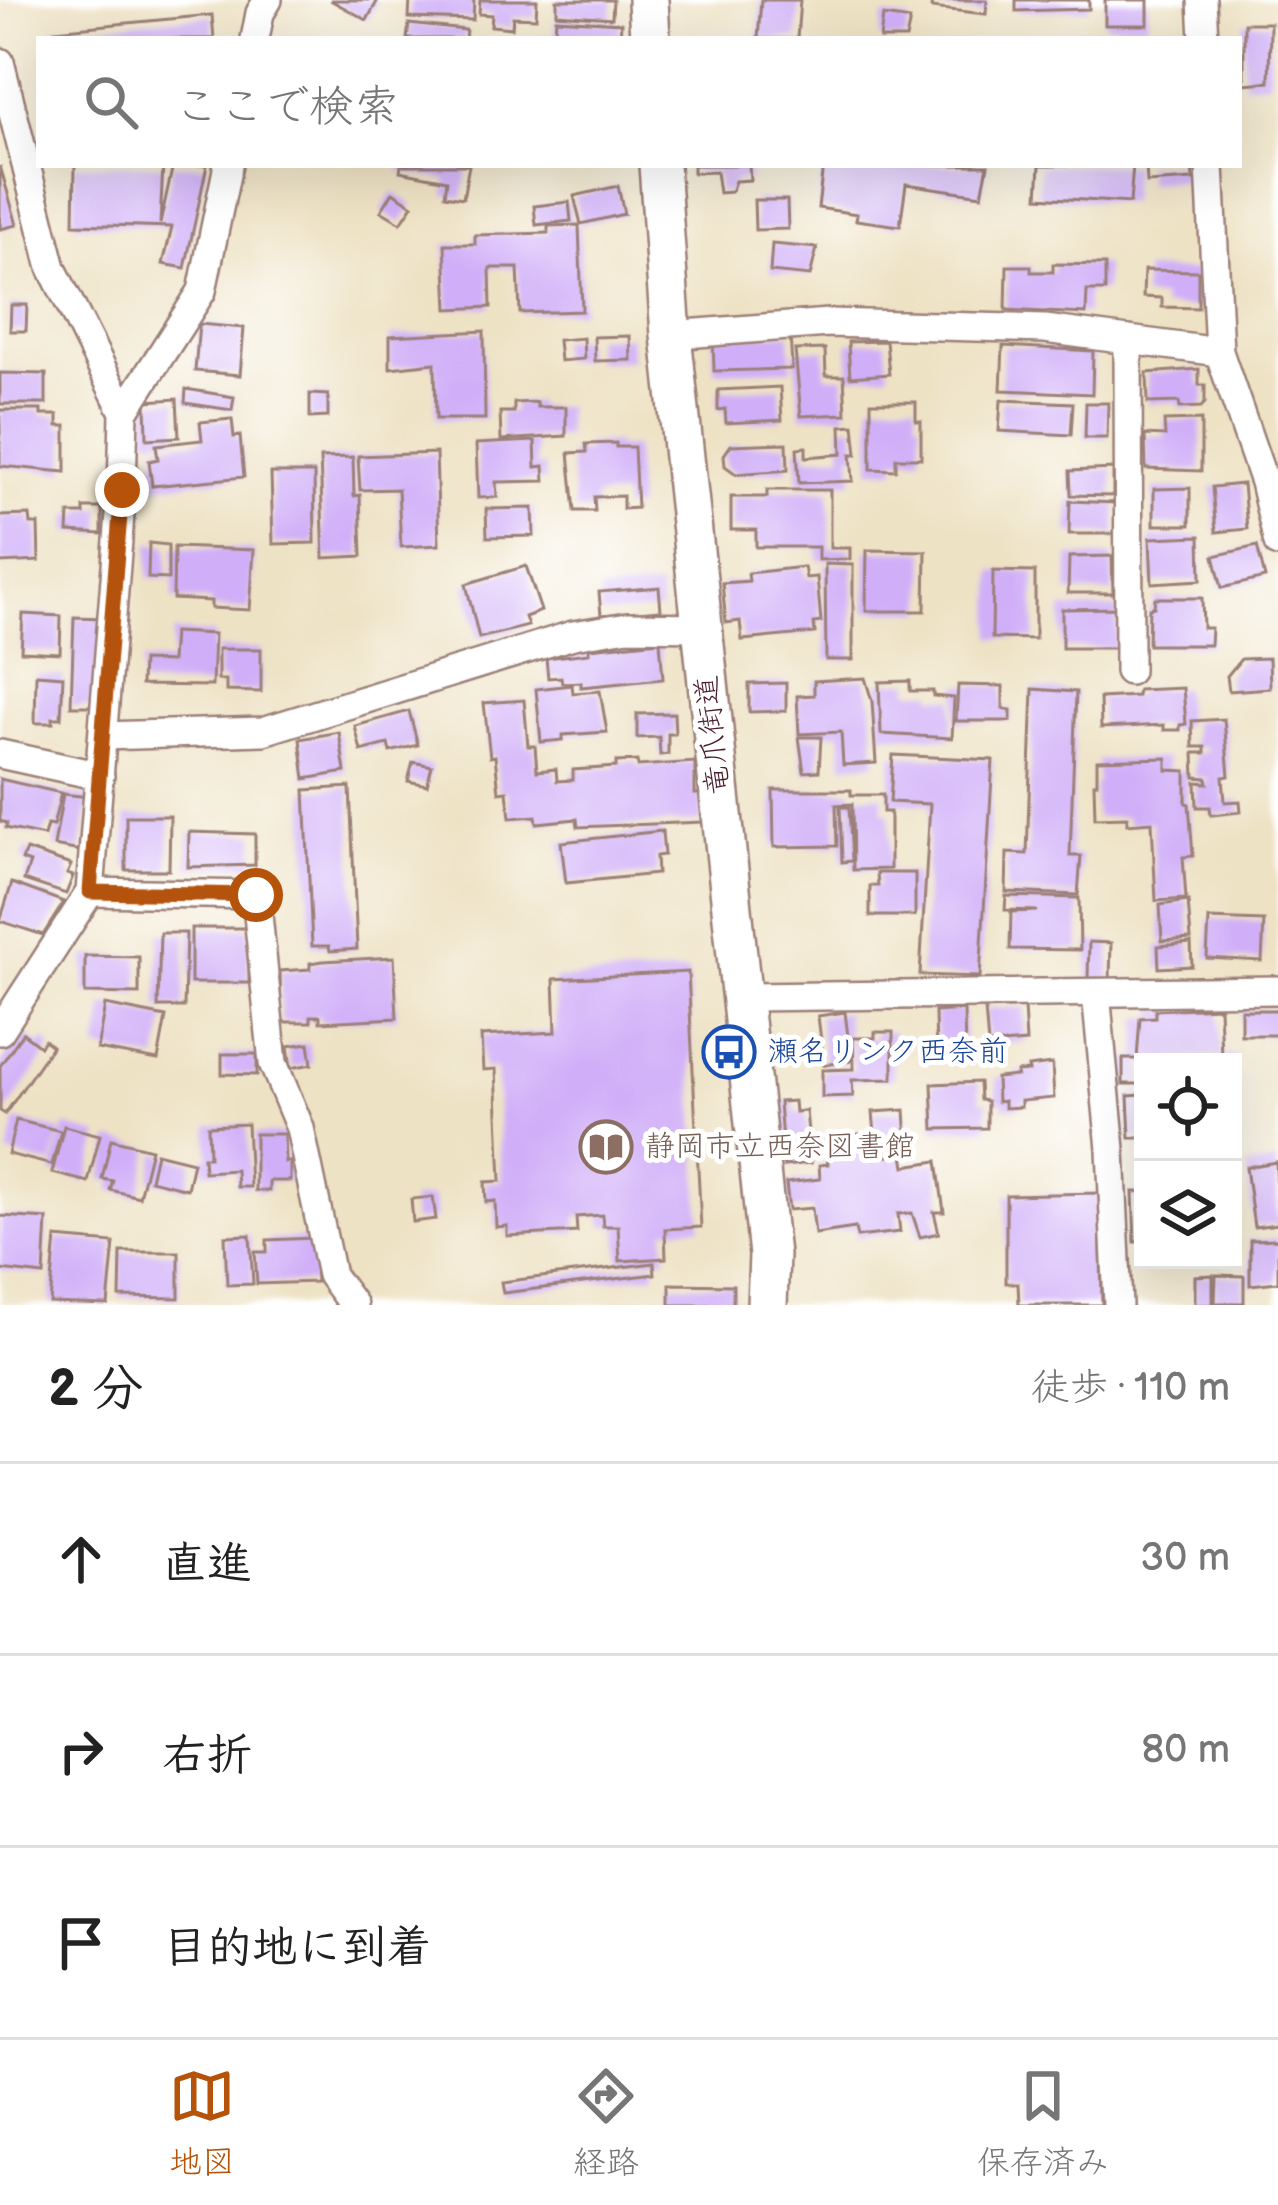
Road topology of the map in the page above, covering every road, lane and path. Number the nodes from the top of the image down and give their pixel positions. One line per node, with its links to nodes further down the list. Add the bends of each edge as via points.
1 (268, 0): 4 (street)
2 (648, 0): 5 (main road)
3 (1202, 0): 6 (street)
4 (256, 36)
5 (650, 36)
6 (1204, 36)
7 (0, 62): 14 (street, via 52,268)
8 (227, 168): 14 (street, via 202,291)
9 (659, 168): 11 (main road, 竜爪街道)
10 (1210, 168): 13 (street)
11 (670, 334): 12 (street, via 829,323 1045,329); 16 (main road, 竜爪街道)
12 (1128, 340): 13 (street); 17 (street)
13 (1219, 352): 15 (street)
14 (124, 412): 18 (street)
15 (1278, 543)
16 (701, 627): 18 (street, via 573,635 263,731); 24 (main road, 竜爪街道)
17 (1129, 671)
18 (103, 736): 20 (street)
19 (0, 754): 20 (street)
20 (100, 776): 21 (street)
21 (90, 892): 25 (street); 26 (street, via 256,895 272,1063 300,1127 331,1275)
22 (1278, 990): 23 (street)
23 (1096, 993): 24 (street); 28 (street)
24 (742, 997): 27 (main road, 竜爪街道, via 769,1255)
25 (0, 1030)
26 (353, 1305)
27 (767, 1305)
28 (1118, 1305)

